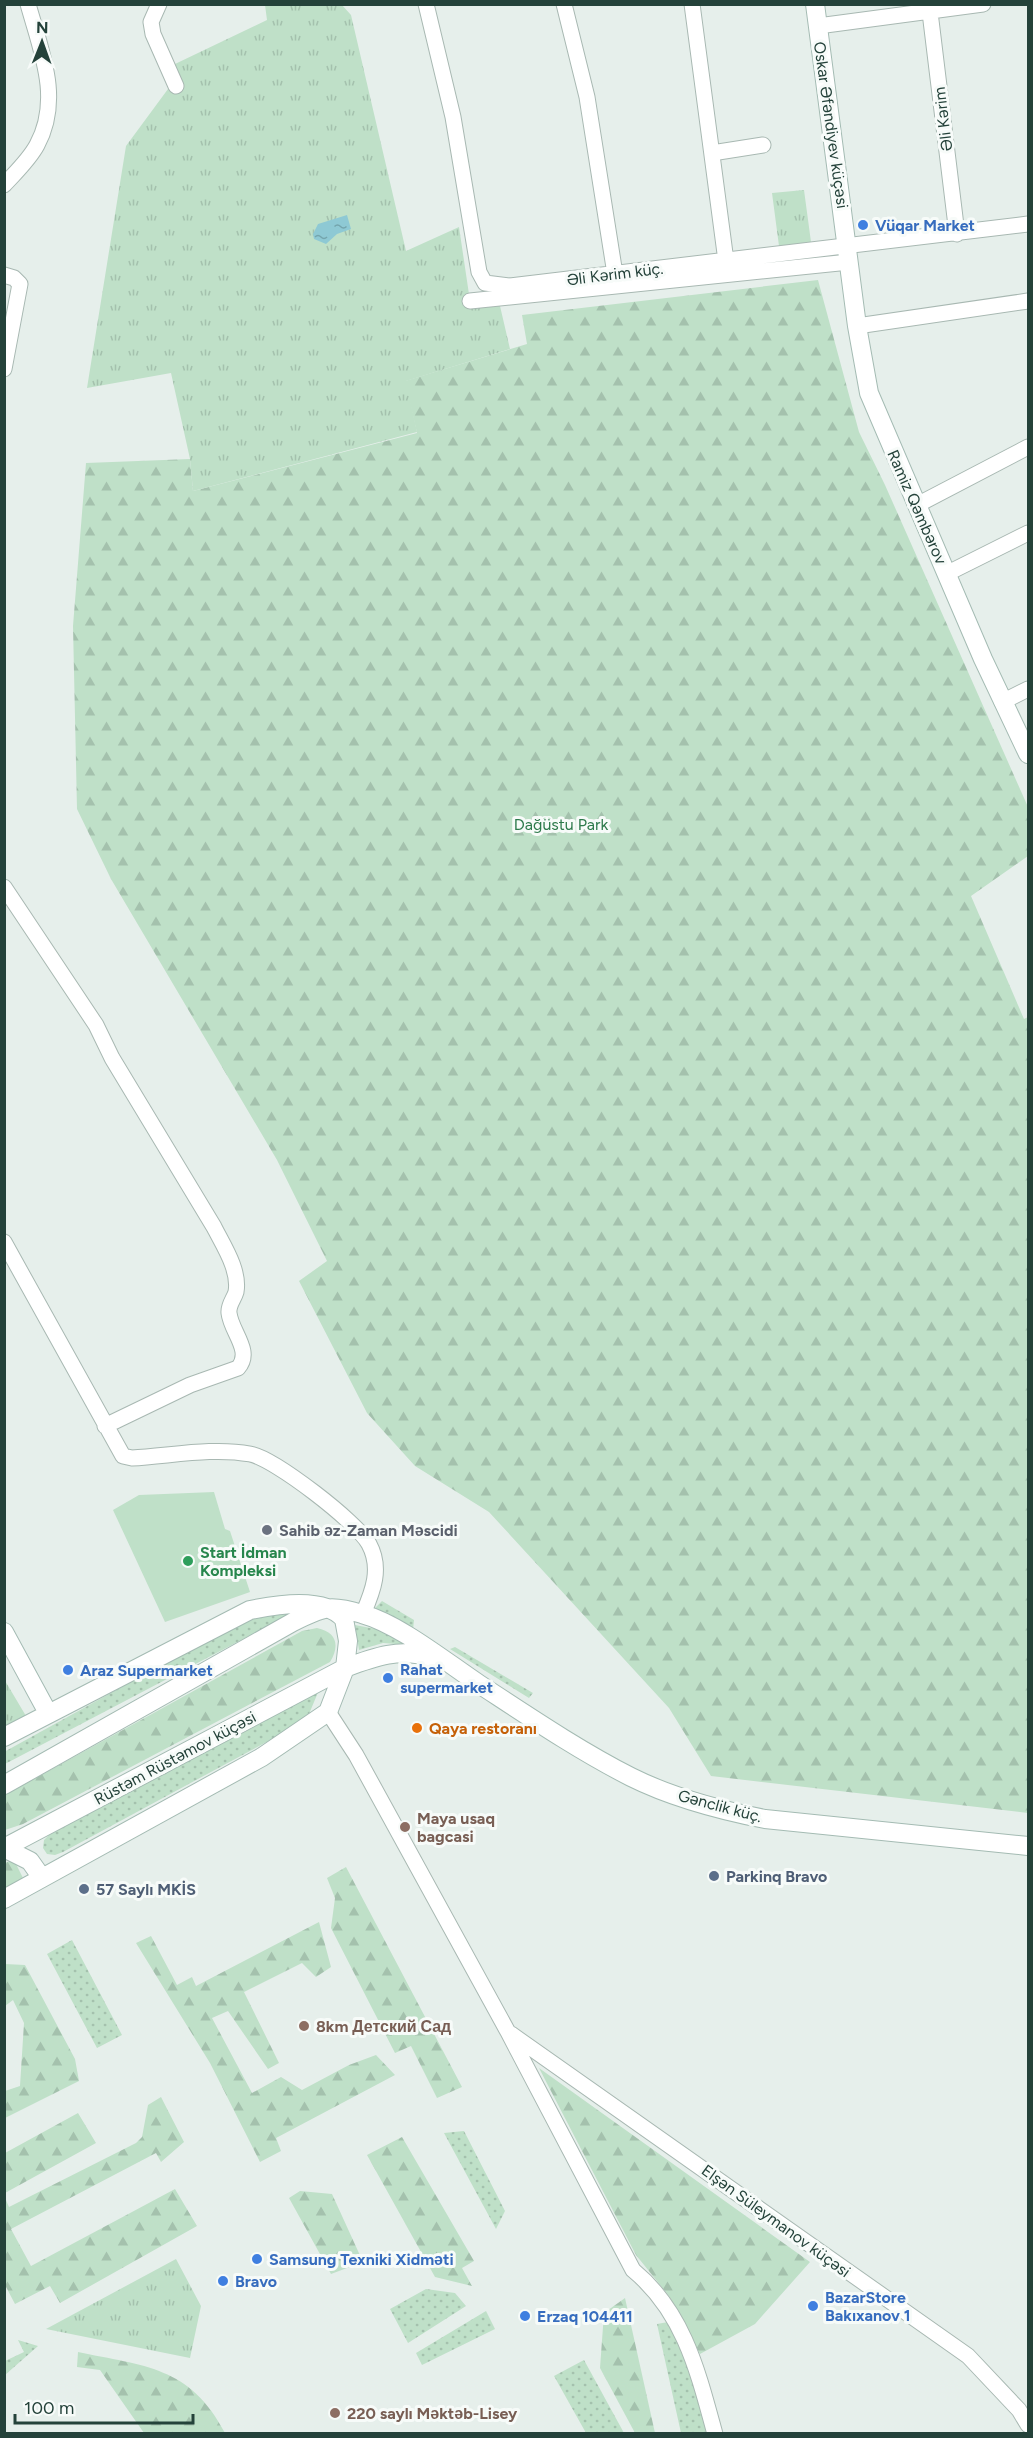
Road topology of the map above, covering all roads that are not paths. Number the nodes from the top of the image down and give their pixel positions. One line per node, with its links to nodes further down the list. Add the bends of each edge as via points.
1 (28, 4): 13 (street, via 48,76 49,111 36,147)
2 (159, 4): 10 (street, via 151,22 153,34)
3 (426, 4): 18 (street, Əli Kərim küç., via 453,117 480,279 491,285 510,286)
4 (564, 4): 18 (street, via 585,85)
5 (692, 4): 12 (street)
6 (815, 4): 9 (main road, Oskar Əfəndiyev küçəsi)
7 (983, 4): 8 (street)
8 (930, 8): 9 (street); 15 (street, Əli Kərim)
9 (818, 26): 16 (main road, Oskar Əfəndiyev küçəsi)
10 (176, 86)
11 (763, 145): 12 (street)
12 (712, 153): 17 (street)
13 (4, 185)
14 (1029, 224): 15 (street, Əli Kərim küç.)
15 (957, 234): 16 (street, Əli Kərim küç.)
16 (848, 254): 17 (street, Əli Kərim küç.); 21 (street); 22 (main road, Ramiz Qəmbərov)
17 (726, 261): 18 (street, Əli Kərim küç.)
18 (615, 274)
19 (4, 275): 23 (street, via 20,284)
20 (1029, 301): 22 (street)
21 (470, 302)
22 (857, 326): 25 (main road, Ramiz Qəmbərov, via 872,405)
23 (4, 369)
24 (1029, 447): 25 (street)
25 (917, 505): 27 (main road, Ramiz Qəmbərov)
26 (1029, 533): 27 (street)
27 (946, 574): 29 (main road, Ramiz Qəmbərov)
28 (1029, 688): 29 (street)
29 (1002, 702): 30 (main road, Ramiz Qəmbərov)
30 (1029, 754)
31 (4, 887): 32 (street)
32 (11, 910): 34 (street, via 96,1025 214,1227 229,1256 236,1283 236,1293 228,1308 244,1353 238,1368 190,1385)
33 (4, 1242): 34 (street)
34 (105, 1426): 36 (street, via 123,1456 233,1451 276,1464 358,1528 370,1545 376,1572)
35 (326, 1607): 36 (main road); 39 (main road, via 339,1613 347,1630); 41 (main road, via 285,1606 243,1613); 43 (main road)
36 (370, 1616): 38 (main road, Gənclik küç.)
37 (4, 1632): 41 (main road)
38 (445, 1662): 39 (main road, Rüstəm Rüstəmov küçəsi, via 410,1653 392,1653); 44 (main road, Gənclik küç., via 631,1777 686,1799 765,1819)
39 (345, 1668): 40 (main road); 45 (main road, Rüstəm Rüstəmov küçəsi)
40 (328, 1712): 46 (main road, via 262,1757); 48 (street, Elşən Süleymanov küçəsi, via 356,1755)
41 (48, 1713): 42 (main road)
42 (4, 1737)
43 (4, 1785)
44 (1029, 1846)
45 (5, 1848): 46 (main road, via 30,1861)
46 (42, 1878): 47 (main road)
47 (4, 1899)
48 (508, 2032): 49 (street, Elşən Süleymanov küçəsi, via 968,2356); 50 (street, Elşən Süleymanov küçəsi, via 633,2270 663,2300 681,2329 694,2359)
49 (1029, 2425)
50 (715, 2433)

